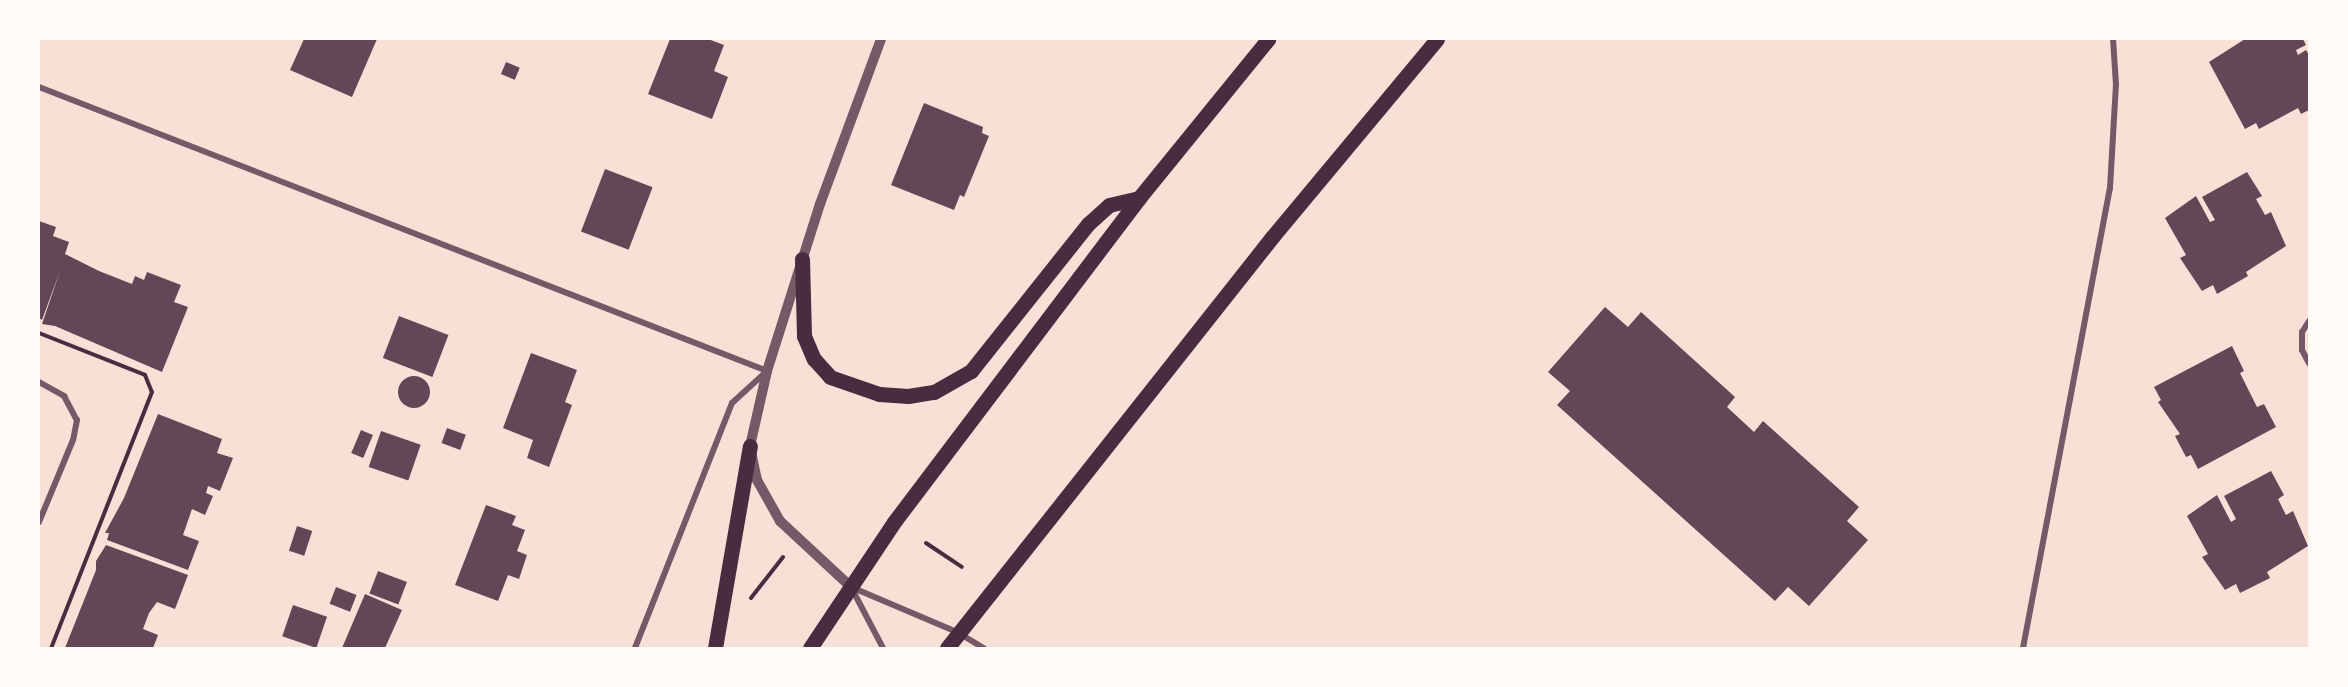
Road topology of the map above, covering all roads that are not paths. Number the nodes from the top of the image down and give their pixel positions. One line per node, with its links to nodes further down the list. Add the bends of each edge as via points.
1 (881, 39): 7 (street)
2 (1268, 39): 6 (main road)
3 (1437, 39): 15 (main road, via 1273,236)
4 (2113, 39): 22 (street, via 2115,139 2105,222)
5 (39, 87): 10 (street)
6 (1139, 198): 7 (main road, via 1109,205 1088,224 971,372 934,392 908,396 879,394 830,377 814,359 804,336); 14 (main road, via 894,522)
7 (802, 259): 10 (street)
8 (2309, 321): 9 (street, via 2302,332 2302,350)
9 (2309, 363)
10 (767, 371): 12 (street); 16 (street, via 732,403)
11 (39, 382): 13 (street, via 64,396 77,420 73,440)
12 (750, 446): 14 (street, via 757,480 780,520); 17 (main road)
13 (39, 522)
14 (851, 586): 15 (street); 18 (main road); 19 (street)
15 (957, 632): 20 (main road); 21 (street)
16 (635, 648)
17 (715, 648)
18 (810, 648)
19 (882, 648)
20 (947, 648)
21 (984, 648)
22 (2023, 648)

